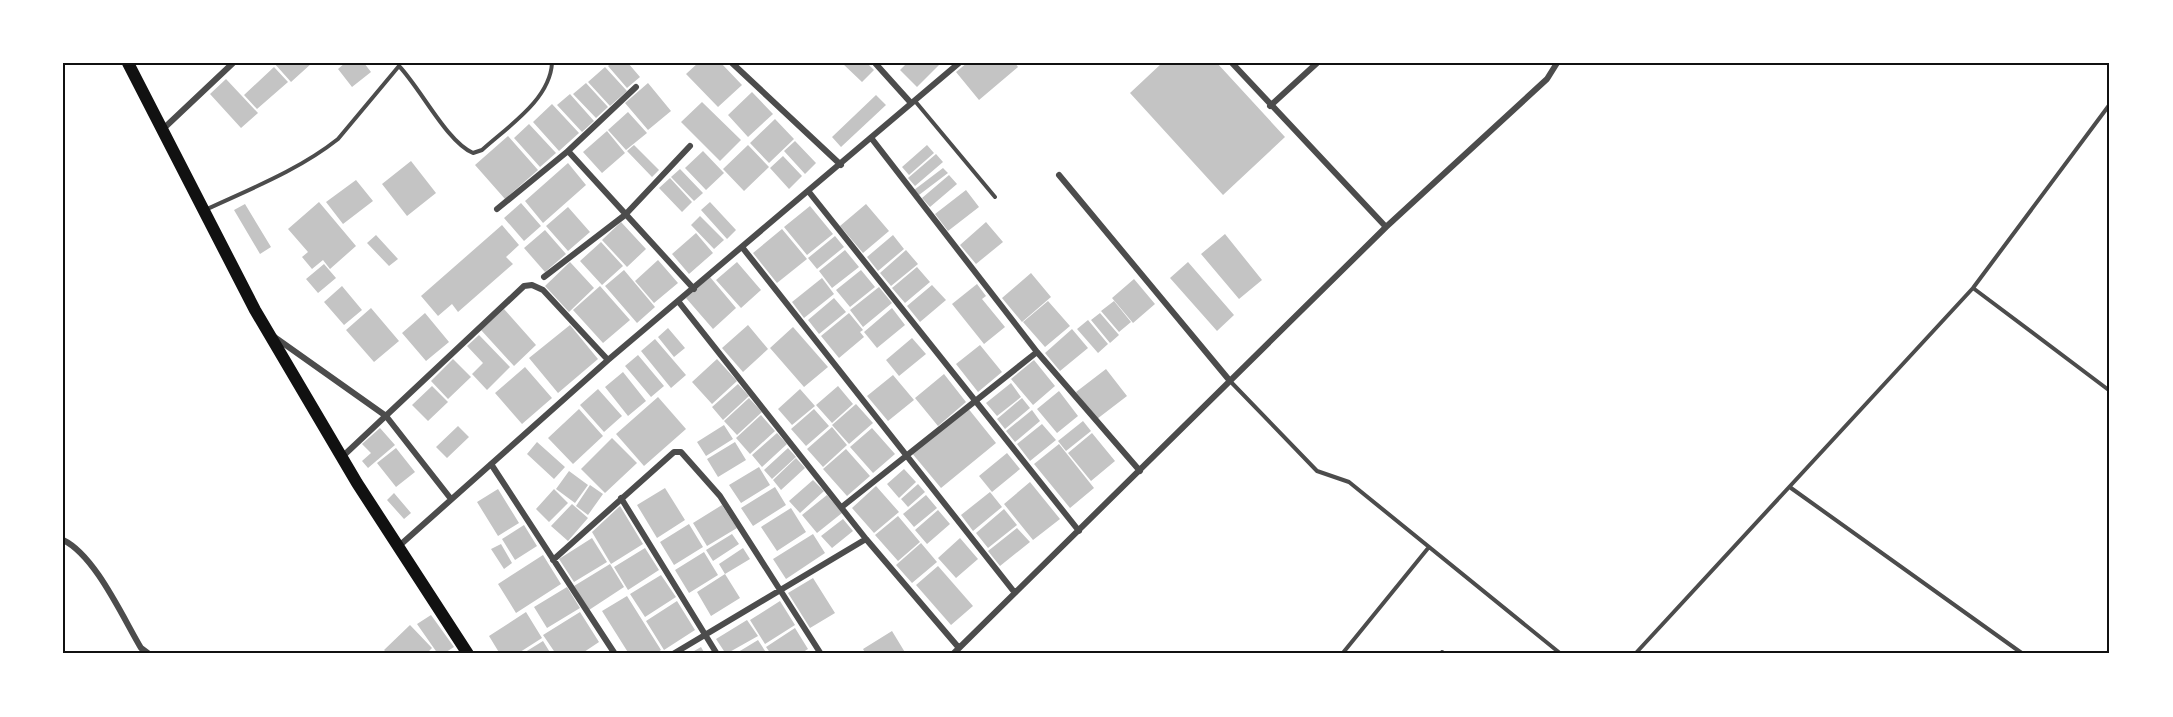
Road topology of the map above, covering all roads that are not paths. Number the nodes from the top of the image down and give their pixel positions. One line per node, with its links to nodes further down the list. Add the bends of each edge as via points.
1 (128, 63): 15 (highway)
2 (233, 63): 15 (street)
3 (552, 63): 10 (lane, via 538,98 482,150 473,153 454,139)
4 (732, 63): 19 (street)
5 (874, 63): 12 (street)
6 (959, 63): 12 (street)
7 (1232, 63): 14 (street)
8 (1317, 63): 14 (street)
9 (1557, 63): 26 (street, via 1547,79)
10 (401, 64): 24 (lane, via 338,139 265,182)
11 (636, 87): 18 (street)
12 (913, 101): 16 (street); 22 (lane)
13 (2110, 104): 30 (lane)
14 (1270, 106): 26 (street)
15 (162, 130): 24 (highway)
16 (872, 139): 19 (street); 33 (street)
17 (690, 146): 25 (street)
18 (568, 151): 23 (street); 25 (street)
19 (841, 165): 21 (street)
20 (1059, 175): 35 (street)
21 (810, 192): 27 (street); 37 (street)
22 (994, 197)
23 (498, 209)
24 (205, 211): 32 (highway)
25 (625, 215): 28 (street); 29 (street)
26 (1386, 227): 35 (street)
27 (742, 247): 29 (street); 39 (street)
28 (544, 277)
29 (694, 288): 31 (street)
30 (1973, 288): 36 (lane); 43 (lane)
31 (678, 301): 34 (street); 46 (street)
32 (268, 332): 38 (street); 40 (highway)
33 (1037, 352): 37 (street); 42 (street)
34 (608, 360): 38 (street, via 543,290 524,286); 41 (street)
35 (1230, 381): 42 (street); 51 (lane, via 1317,471 1348,482)
36 (2110, 391)
37 (975, 400): 39 (street); 47 (street)
38 (386, 416): 40 (street); 45 (street)
39 (905, 454): 46 (street); 54 (street)
40 (342, 457): 50 (highway)
41 (490, 464): 45 (street); 52 (street)
42 (1140, 471): 47 (street)
43 (1791, 488): 67 (lane); 68 (lane)
44 (621, 498): 52 (street); 53 (street, via 674,453 684,453 720,496); 55 (street)
45 (451, 499): 50 (street)
46 (843, 506): 48 (street)
47 (1079, 531): 54 (street)
48 (866, 538): 53 (street); 56 (street)
49 (63, 540): 58 (street, via 78,549 141,648)
50 (399, 546): 59 (highway)
51 (1429, 547): 65 (lane); 66 (lane)
52 (553, 560): 60 (street)
53 (780, 588): 55 (street); 63 (street)
54 (1015, 593): 56 (street)
55 (705, 634): 61 (street); 62 (street)
56 (959, 648): 64 (street)
57 (2110, 650): 69 (lane)
58 (149, 654)
59 (468, 654)
60 (615, 654)
61 (673, 654)
62 (717, 654)
63 (821, 654)
64 (953, 654)
65 (1342, 654)
66 (1561, 654)
67 (1635, 654)
68 (2023, 654)
69 (2107, 654)

